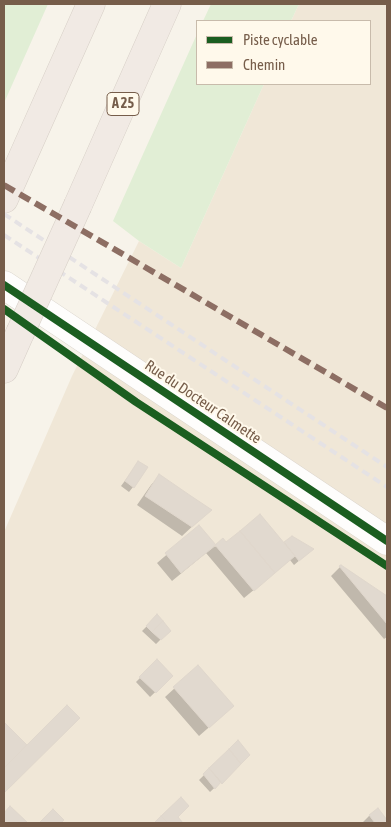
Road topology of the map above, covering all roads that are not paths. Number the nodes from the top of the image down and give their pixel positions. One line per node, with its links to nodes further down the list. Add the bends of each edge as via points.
1 (91, 4): 3 (highway)
2 (167, 4): 5 (highway, A 25, bridge)
3 (4, 199)
4 (4, 285): 6 (street, Rue du Docteur Calmette)
5 (4, 369)
6 (387, 541)

